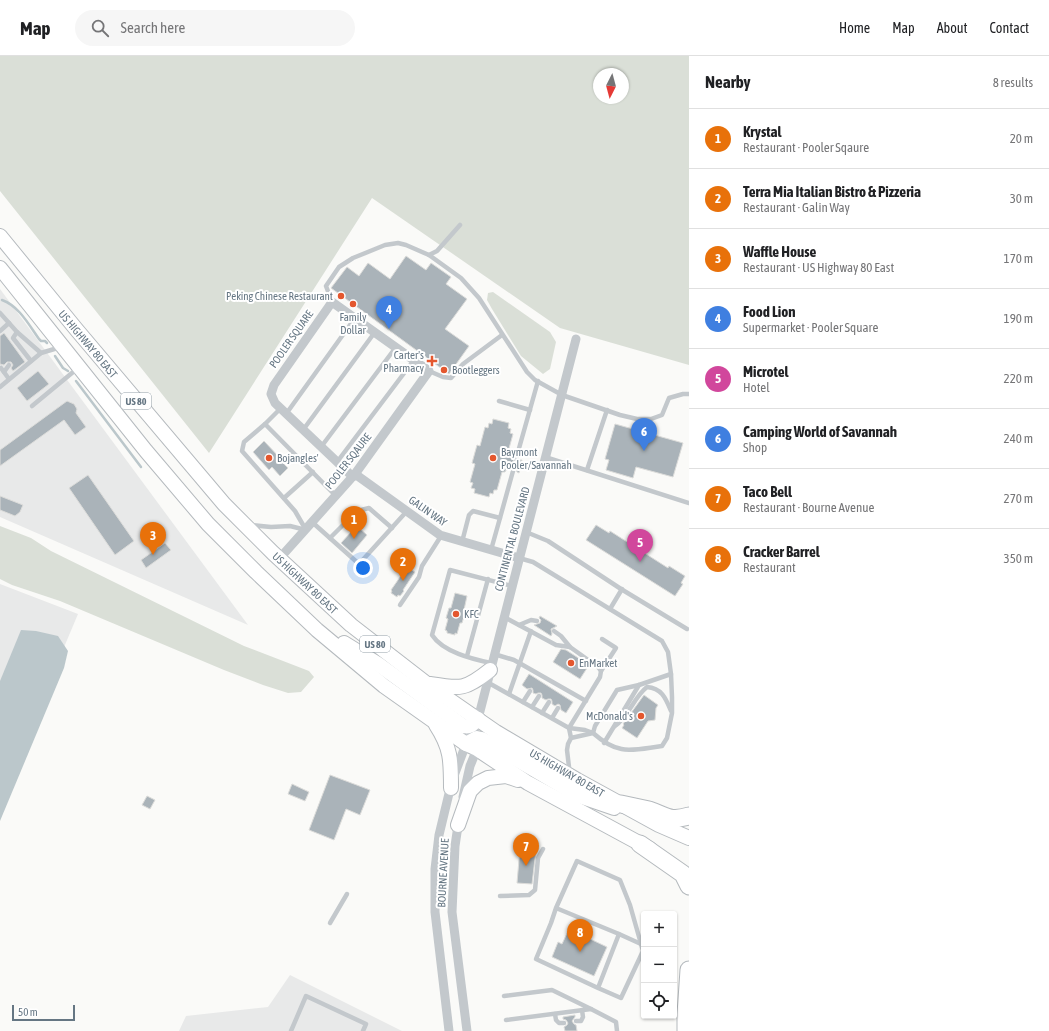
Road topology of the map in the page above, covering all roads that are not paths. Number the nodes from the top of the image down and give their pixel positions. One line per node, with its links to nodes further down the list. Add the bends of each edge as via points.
1 (460, 225): 3 (lane, via 437,251)
2 (0, 236): 49 (main road, US HIGHWAY 80 EAST / US 80, via 147,414)
3 (429, 255): 5 (lane, via 398,243 385,245 353,258 338,267 326,286); 12 (lane, via 461,278 479,298)
4 (1, 273): 14 (main road, US HIGHWAY 80 EAST / US 80)
5 (332, 302): 7 (street); 32 (street, POOLER SQUARE, via 274,385 271,394 274,403)
6 (0, 313): 8 (lane)
7 (355, 318): 11 (street); 32 (lane)
8 (9, 323): 9 (lane); 10 (lane)
9 (0, 331)
10 (17, 332): 16 (lane); 18 (lane, via 12,340)
11 (375, 332): 15 (street); 34 (lane)
12 (502, 335): 22 (lane, via 463,364 451,378); 24 (lane, via 527,372)
13 (576, 339): 27 (street, CONTINENTAL BOULEVARD)
14 (63, 346): 16 (lane); 20 (main road, US HIGHWAY 80 EAST / US 80)
15 (396, 347): 17 (street); 35 (lane)
16 (41, 353): 18 (lane)
17 (414, 360): 22 (street); 38 (lane)
18 (31, 361): 23 (lane)
19 (9, 365): 21 (lane)
20 (79, 367): 29 (lane); 64 (main road, US HIGHWAY 80 EAST / US 80, via 208,524)
21 (2, 370): 23 (lane)
22 (429, 371): 42 (street, POOLER SQAURE)
23 (9, 379): 25 (lane)
24 (538, 381): 27 (lane); 30 (lane)
25 (0, 387)
26 (689, 394): 31 (lane, via 669,398 662,415 651,419 637,419)
27 (562, 395): 31 (lane); 36 (street, CONTINENTAL BOULEVARD)
28 (498, 401): 30 (lane)
29 (32, 406)
30 (530, 410): 37 (lane)
31 (607, 410): 39 (lane)
32 (283, 411): 33 (lane); 34 (street, POOLER SQUARE)
33 (265, 424): 41 (lane); 44 (lane, via 244,442 242,451)
34 (304, 430): 35 (street, POOLER SQUARE)
35 (321, 447): 38 (street, POOLER SQUARE)
36 (545, 457): 39 (lane); 52 (street, CONTINENTAL BOULEVARD)
37 (516, 459)
38 (336, 462): 42 (street, POOLER SQUARE)
39 (587, 470): 45 (lane)
40 (513, 471): 47 (lane)
41 (313, 472): 43 (lane); 44 (lane)
42 (354, 475): 43 (street, POOLER SQAURE); 46 (street, GALIN WAY)
43 (336, 496): 48 (street, POOLER SQAURE)
44 (284, 498): 51 (lane)
45 (689, 503)
46 (407, 511): 50 (lane); 53 (street, GALIN WAY)
47 (500, 518): 55 (lane, via 473,511 469,515); 56 (lane)
48 (312, 522): 51 (street, POOLER SQAURE); 54 (lane)
49 (244, 524): 51 (lane, via 290,526); 58 (main road, US HIGHWAY 80 EAST / US 80)
50 (392, 528): 54 (lane, via 369,508 357,511); 54 (lane, via 359,564)
51 (306, 530): 58 (street, POOLER SQAURE)
52 (526, 532): 57 (street, CONTINENTAL BOULEVARD); 61 (lane, via 548,541)
53 (441, 536): 55 (street, GALIN WAY); 62 (lane, via 422,566 419,577)
54 (330, 538)
55 (462, 542): 56 (street, GALIN WAY)
56 (491, 550): 57 (street, GALIN WAY)
57 (519, 558): 60 (street, CONTINENTAL BOULEVARD); 63 (lane, via 533,562)
58 (280, 559): 80 (main road, US HIGHWAY 80 EAST / US 80, via 351,625)
59 (488, 579): 60 (lane); 74 (lane); 74 (lane, via 450,570 432,635 436,642)
60 (512, 586): 65 (street, CONTINENTAL BOULEVARD)
61 (622, 589): 63 (lane); 68 (lane)
62 (400, 605)
63 (610, 609): 78 (lane, via 662,641 668,652)
64 (303, 616): 98 (main road, via 378,664 463,726 468,727); 99 (main road, US HIGHWAY 80 EAST / US 80, via 384,686)
65 (504, 617): 67 (lane); 73 (street, CONTINENTAL BOULEVARD)
66 (537, 621): 67 (lane, via 530,620)
67 (519, 625): 69 (lane)
68 (687, 629)
69 (531, 631): 72 (lane, via 556,645); 75 (lane)
70 (554, 631): 72 (lane)
71 (602, 639): 76 (lane, via 616,648)
72 (570, 647): 76 (lane)
73 (494, 654): 75 (lane); 77 (street, CONTINENTAL BOULEVARD)
74 (467, 656): 77 (lane)
75 (520, 663): 79 (lane, via 539,677); 87 (lane)
76 (601, 671): 90 (lane)
77 (489, 672): 80 (main road, via 465,686 452,688); 87 (lane); 98 (street, CONTINENTAL BOULEVARD)
78 (671, 674): 83 (lane); 96 (lane)
79 (550, 680): 81 (lane); 82 (lane)
80 (426, 684): 98 (main road, US HIGHWAY 80 EAST / US 80)
81 (546, 685)
82 (560, 686): 85 (lane); 86 (lane)
83 (639, 686): 101 (lane); 102 (lane, via 617,690)
84 (530, 691): 91 (lane)
85 (556, 691)
86 (569, 691): 89 (lane); 90 (lane)
87 (509, 694): 91 (lane)
88 (539, 696): 93 (lane)
89 (566, 697)
90 (586, 700): 100 (lane)
91 (523, 702): 93 (lane)
92 (549, 702): 95 (lane)
93 (532, 707): 95 (lane)
94 (558, 708): 97 (lane)
95 (542, 713): 97 (lane)
96 (672, 713): 101 (lane, via 659,690 647,687 622,721); 104 (lane, via 667,738 662,746 624,751)
97 (552, 718): 100 (lane)
98 (478, 719): 105 (street, CONTINENTAL BOULEVARD); 106 (main road, US HIGHWAY 80 EAST / US 80)
99 (434, 721): 105 (main road, US HIGHWAY 80 EAST / US 80); 108 (main road, via 447,745 451,760)
100 (570, 728): 102 (lane); 103 (lane)
101 (613, 728): 104 (lane)
102 (593, 733): 103 (lane); 104 (lane)
103 (571, 738): 106 (lane, via 567,750)
104 (604, 743)
105 (474, 744): 107 (main road, US HIGHWAY 80 EAST / US 80); 108 (street, BOURNE AVENUE); 111 (street, BOURNE AVENUE); 112 (main road, via 482,739 579,796)
106 (567, 774): 109 (main road, US HIGHWAY 80 EAST / US 80)
107 (528, 783): 111 (main road, via 506,776 488,778 478,783 470,791); 114 (main road, US HIGHWAY 80 EAST / US 80)
108 (451, 788): 137 (street, BOURNE AVENUE, via 440,836 435,912)
109 (621, 804): 110 (highway, via 670,819); 112 (main road, US HIGHWAY 80 EAST / US 80)
110 (689, 816)
111 (458, 825): 138 (street, BOURNE AVENUE, via 452,912)
112 (660, 825): 113 (main road, US HIGHWAY 80 EAST / US 80)
113 (689, 838)
114 (640, 844): 116 (main road, US HIGHWAY 80 EAST / US 80); 117 (highway, via 683,874)
115 (543, 849): 119 (lane, via 538,858 535,890 529,895)
116 (689, 869)
117 (689, 886)
118 (347, 894): 121 (lane)
119 (500, 896)
120 (556, 908): 122 (lane); 123 (lane, via 577,861 620,880); 127 (lane, via 536,960)
121 (330, 923)
122 (619, 934): 124 (lane); 127 (lane)
123 (641, 941)
124 (641, 944)
125 (642, 947): 127 (lane, via 621,998)
126 (689, 970): 140 (highway)
127 (598, 988)
128 (504, 996): 129 (lane, via 552,990)
129 (591, 1009): 130 (lane); 139 (lane, via 616,1022)
130 (582, 1010): 131 (lane); 133 (lane, via 583,1017)
131 (555, 1014): 132 (lane); 134 (lane, via 556,1020)
132 (506, 1020)
133 (576, 1021)
134 (564, 1023)
135 (291, 1031): 136 (lane, via 306,996 366,1024)
136 (363, 1031)
137 (449, 1031)
138 (467, 1031)
139 (618, 1031)
140 (686, 1031)

